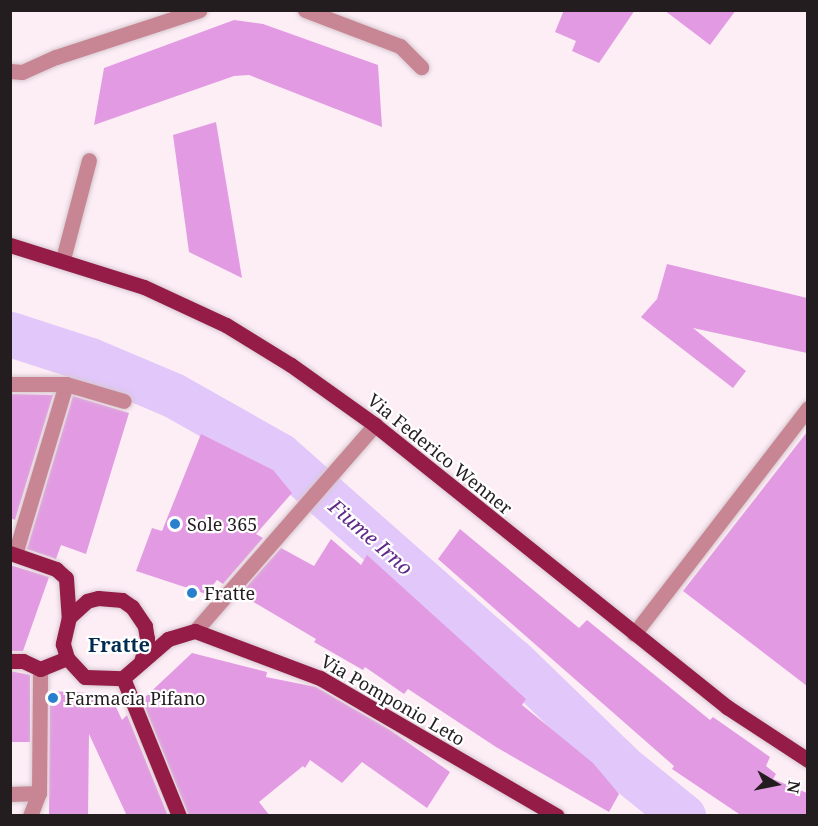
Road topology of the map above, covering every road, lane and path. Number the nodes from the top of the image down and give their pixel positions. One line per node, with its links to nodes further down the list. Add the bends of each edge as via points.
1 (200, 10): 4 (street, via 22,72)
2 (305, 10): 3 (street, via 400,46)
3 (421, 67)
4 (10, 71)
5 (89, 160): 7 (street)
6 (10, 245): 7 (main road, Via Federico Wenner)
7 (63, 259): 12 (main road, Via Federico Wenner, via 144,287 226,325)
8 (10, 384): 9 (street)
9 (66, 384): 10 (street); 13 (street)
10 (124, 401)
11 (807, 408): 16 (street)
12 (375, 425): 15 (street); 16 (main road, Via Federico Wenner)
13 (13, 553): 14 (main road, via 56,569 66,578)
14 (69, 617): 17 (main road, via 63,644); 19 (main road, via 87,601 110,597 122,600 145,626 147,639)
15 (195, 631): 19 (main road, via 168,639); 27 (main road, Via Pomponio Leto, via 320,678)
16 (634, 634): 22 (main road, Via Federico Wenner, via 727,707)
17 (67, 658): 20 (main road); 21 (main road, via 86,677)
18 (10, 661): 20 (main road, via 23,661)
19 (141, 662): 21 (main road)
20 (40, 669): 23 (street)
21 (123, 678): 26 (main road)
22 (807, 760)
23 (39, 793): 24 (street); 25 (street)
24 (10, 794)
25 (30, 816)
26 (179, 816)
27 (557, 816)

